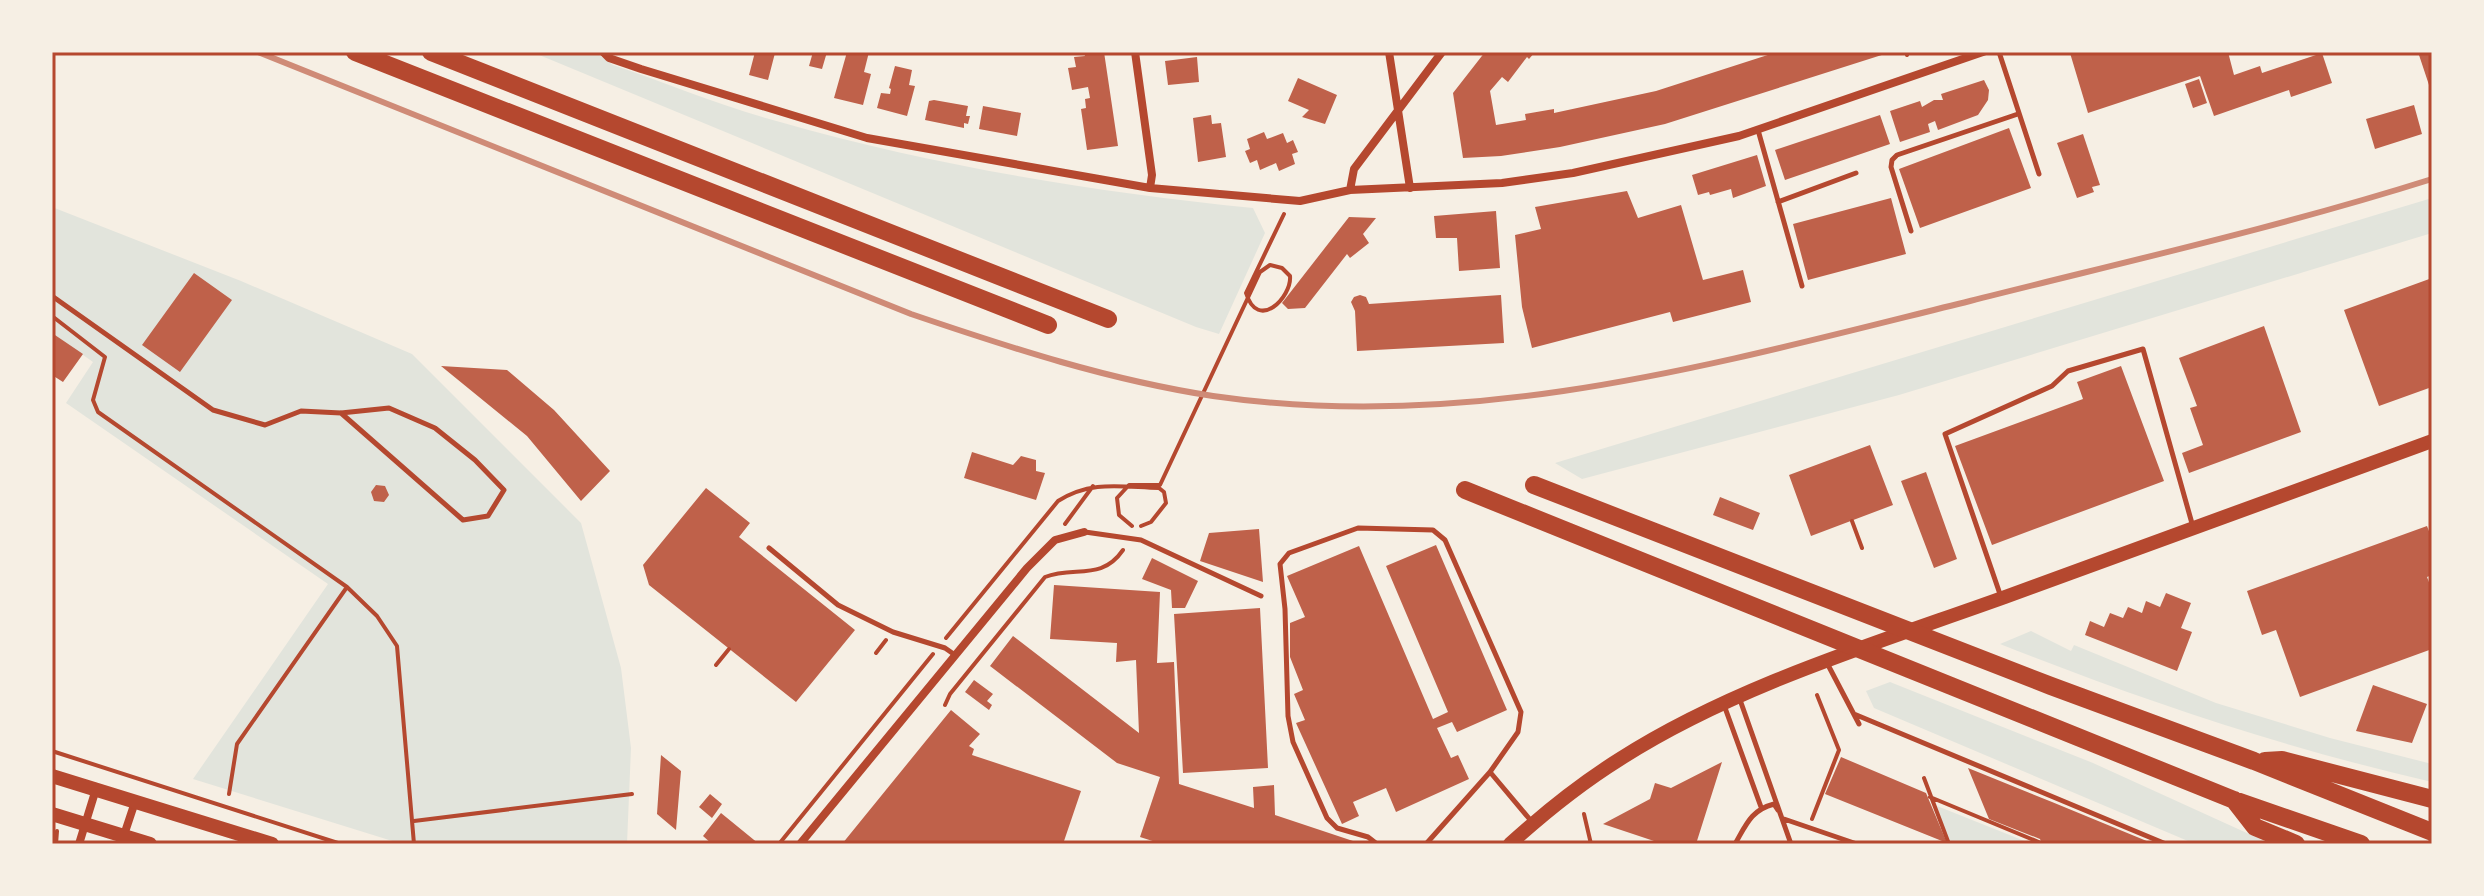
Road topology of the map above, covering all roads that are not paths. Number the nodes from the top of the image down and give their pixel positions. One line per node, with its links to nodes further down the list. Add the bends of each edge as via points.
1 (355, 52): 22 (highway)
2 (431, 52): 21 (highway)
3 (603, 52): 14 (street, via 641,69 867,138)
4 (1135, 52): 14 (street)
5 (1389, 52): 9 (street)
6 (1442, 52): 9 (street)
7 (1983, 52): 11 (street)
8 (1999, 52): 10 (lane)
9 (1399, 107): 15 (street); 16 (street, via 1354,169)
10 (2018, 114): 13 (lane); 18 (lane, via 1892,160)
11 (1758, 130): 15 (street, via 1573,173); 17 (lane)
12 (1856, 173): 17 (lane)
13 (2039, 174)
14 (1150, 188): 16 (street, via 1300,201)
15 (1410, 188): 16 (street)
16 (1350, 190)
17 (1778, 202): 19 (lane)
18 (1911, 231)
19 (1802, 286)
20 (52, 296): 23 (lane, via 213,410 265,425 301,411)
21 (1108, 319)
22 (1048, 325)
23 (341, 413): 23 (lane, via 389,408 435,428 504,490 488,516 463,520)
24 (2432, 441): 27 (main road)
25 (1534, 485): 38 (highway)
26 (1465, 490): 43 (highway)
27 (2193, 528): 31 (main road); 31 (lane, via 2143,349 2068,371 2052,386 1945,434)
28 (1084, 532): 30 (lane, via 1154,545); 32 (street, via 1055,540)
29 (769, 548): 32 (lane, via 838,605)
30 (1261, 596)
31 (2001, 598): 33 (main road)
32 (955, 655): 55 (street)
33 (1830, 661): 34 (main road); 36 (lane)
34 (1739, 696): 35 (main road); 47 (lane)
35 (1723, 704): 45 (lane); 48 (main road, via 1622,757)
36 (1854, 714): 37 (lane); 62 (lane)
37 (1859, 724)
38 (2254, 761): 42 (highway, via 2282,760); 50 (highway)
39 (1490, 772): 48 (lane); 56 (lane, via 1518,732 1521,712 1439,533 1358,528 1289,553 1280,564 1293,742 1327,818 1337,828); 57 (lane)
40 (52, 776): 41 (main road)
41 (96, 789): 44 (main road); 49 (street)
42 (2432, 799)
43 (2234, 800): 63 (highway, via 2255,827); 64 (highway)
44 (135, 802): 51 (street); 54 (main road)
45 (1761, 807): 47 (lane, via 1774,804); 59 (lane)
46 (52, 814): 49 (main road)
47 (1784, 819): 60 (lane); 61 (lane)
48 (1533, 823): 58 (main road)
49 (85, 824): 51 (main road); 52 (street)
50 (2432, 832)
51 (122, 840): 53 (main road)
52 (79, 844)
53 (150, 844)
54 (272, 844)
55 (800, 844)
56 (1377, 844)
57 (1426, 844)
58 (1510, 844)
59 (1735, 844)
60 (1791, 844)
61 (1857, 844)
62 (2166, 844)
63 (2296, 844)
64 (2361, 844)

